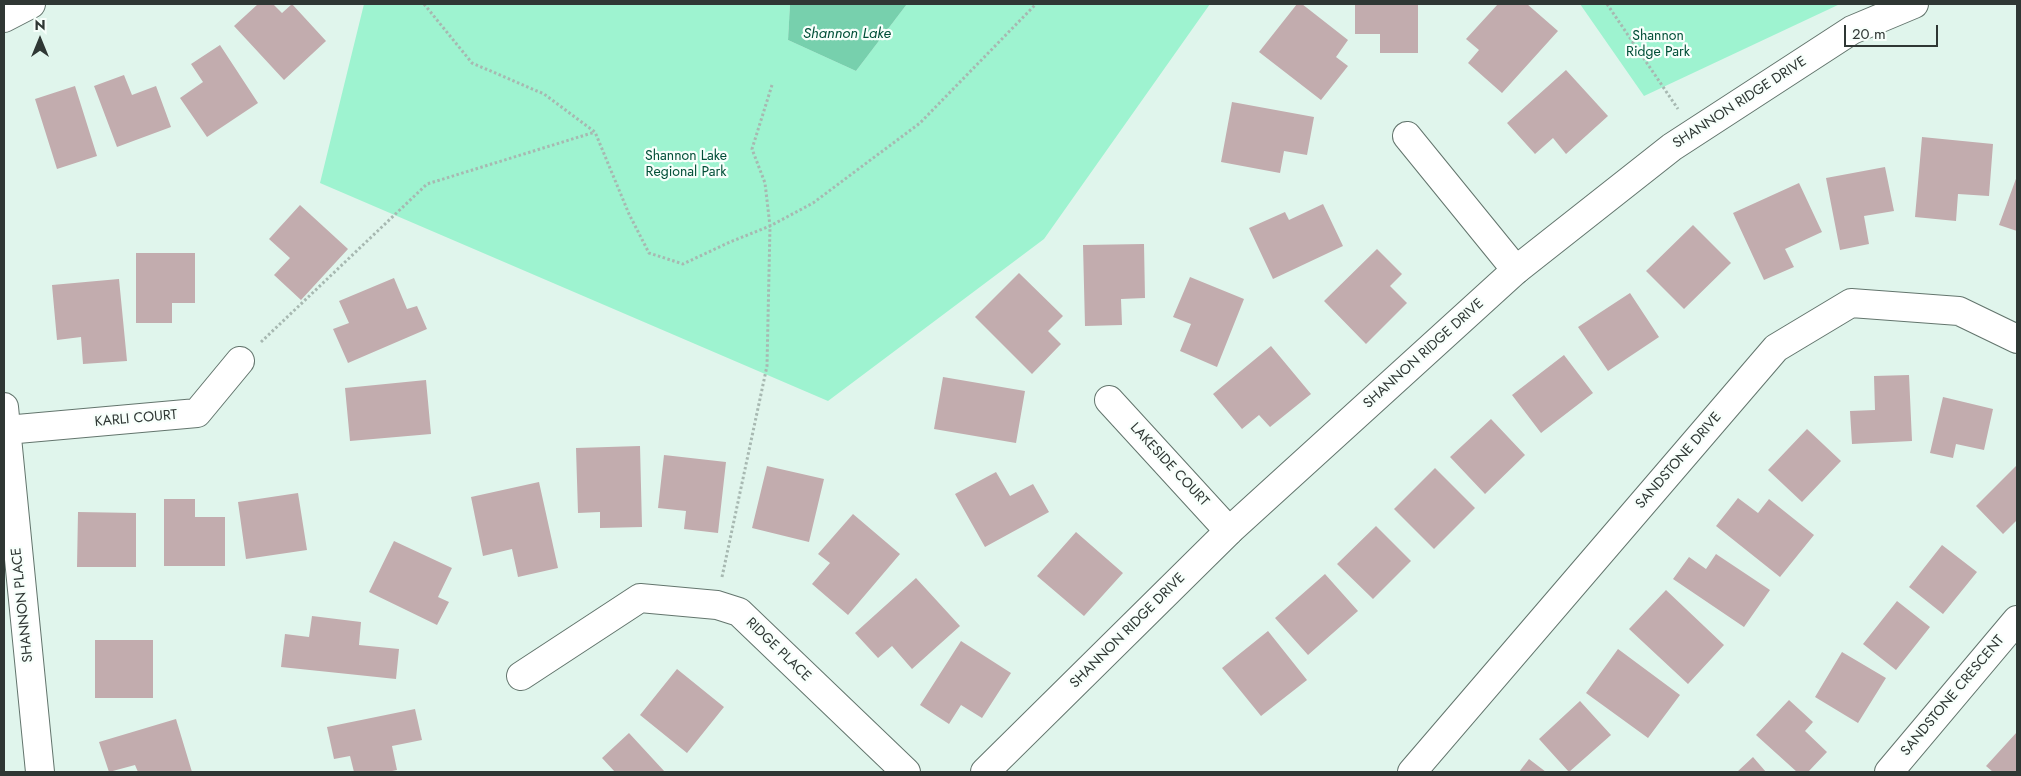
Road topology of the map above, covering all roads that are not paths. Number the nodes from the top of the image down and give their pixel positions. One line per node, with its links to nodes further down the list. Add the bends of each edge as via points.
1 (31, 4): 3 (street)
2 (1914, 4): 5 (street, SHANNON RIDGE DRIVE, via 1852,30 1672,147)
3 (4, 18)
4 (1407, 136): 5 (street)
5 (1516, 270): 10 (street, SHANNON RIDGE DRIVE)
6 (2017, 339): 16 (street, SANDSTONE DRIVE, via 1959,311 1851,303 1776,348)
7 (240, 361): 9 (street, KARLI COURT, via 197,414)
8 (1109, 400): 10 (street, LAKESIDE COURT)
9 (5, 418): 13 (street, SHANNON PLACE)
10 (1229, 531): 15 (street, SHANNON RIDGE DRIVE)
11 (2017, 620): 17 (street, SANDSTONE CRESCENT)
12 (521, 676): 14 (street, RIDGE PLACE, via 640,598 716,605 739,612)
13 (40, 772)
14 (906, 772)
15 (985, 772)
16 (1412, 772)
17 (1889, 772)

